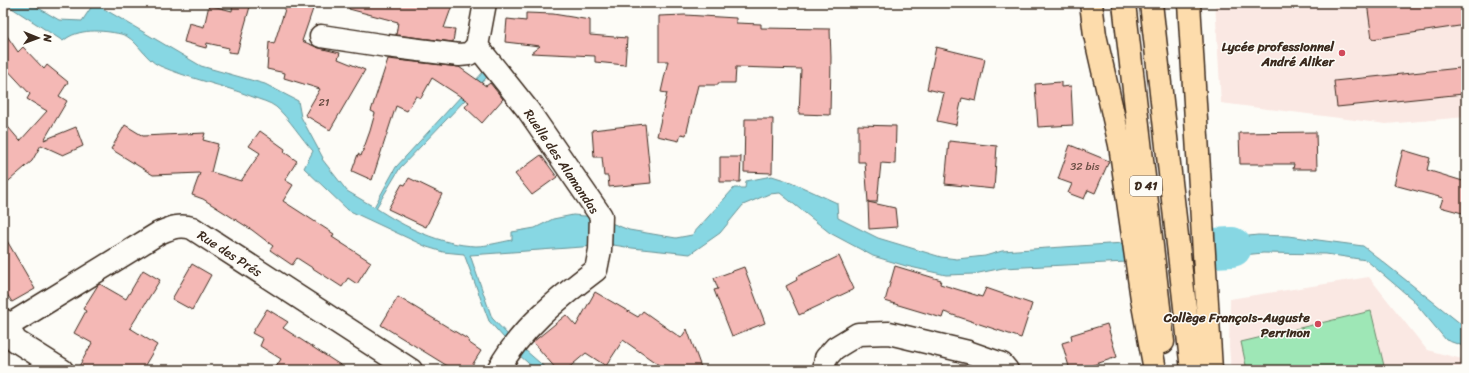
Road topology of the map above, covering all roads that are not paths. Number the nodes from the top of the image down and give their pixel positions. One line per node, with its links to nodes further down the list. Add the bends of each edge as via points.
1 (485, 3): 9 (street)
2 (1078, 3): 7 (highway)
3 (1091, 3): 7 (highway)
4 (1124, 3): 17 (highway, D 41)
5 (1151, 3): 18 (highway, D 41)
6 (1189, 3): 19 (highway)
7 (1095, 35): 16 (highway, via 1120,145)
8 (321, 36): 9 (street, via 459,55 470,54)
9 (477, 46): 13 (street, Ruelle des Alamandas, via 532,116 601,216 600,250 596,270 564,294 514,344)
10 (4, 325): 11 (street, via 16,341); 12 (street, Rue des Prés, via 159,233 176,226 185,226 192,228)
11 (62, 370)
12 (411, 370)
13 (498, 370)
14 (824, 370): 15 (street, via 826,358 835,348 858,334 889,333 968,352 1002,364)
15 (1007, 370)
16 (1155, 370)
17 (1166, 370)
18 (1192, 370)
19 (1211, 370)

